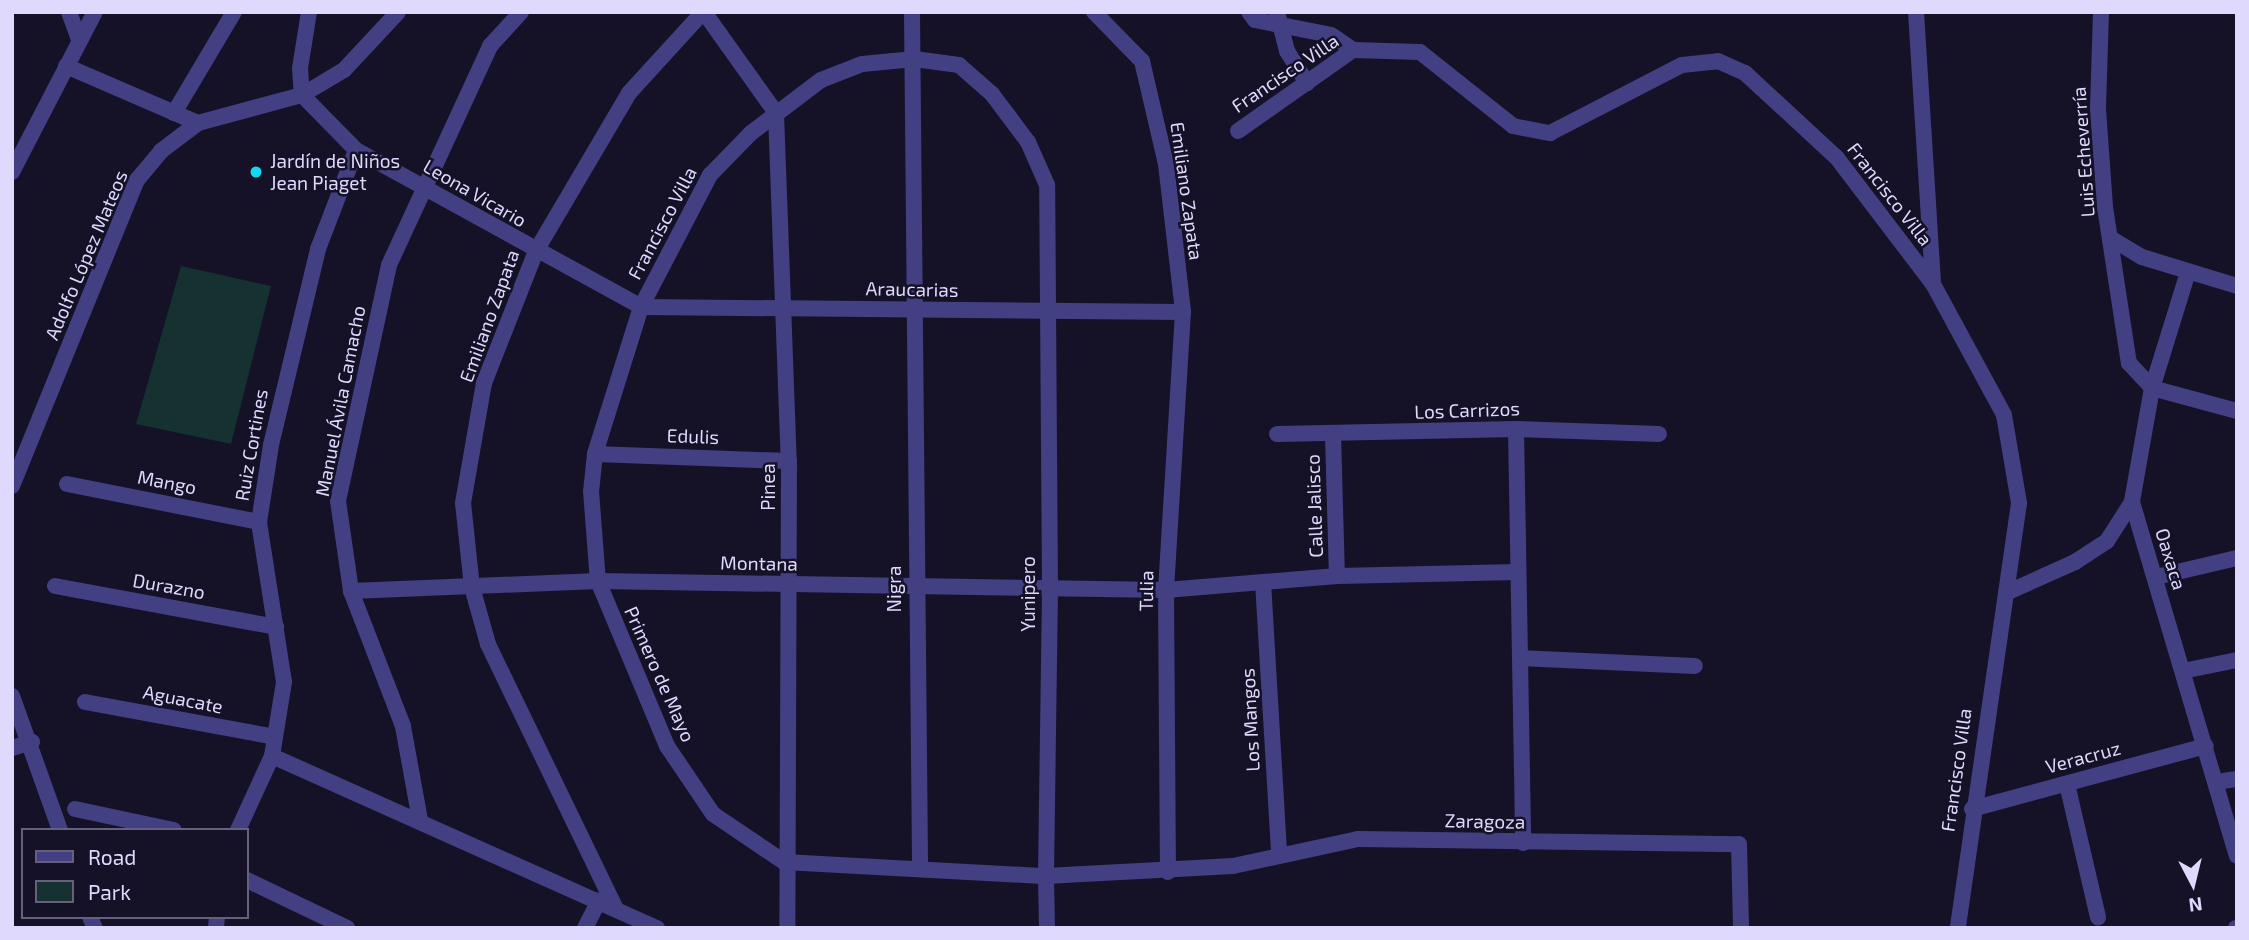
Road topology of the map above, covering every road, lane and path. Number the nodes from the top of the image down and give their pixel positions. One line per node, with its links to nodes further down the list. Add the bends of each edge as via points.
1 (69, 12): 14 (street)
2 (95, 12): 14 (street)
3 (234, 12): 20 (street)
4 (309, 12): 19 (street, via 300,68)
5 (398, 12): 19 (street, Adolfo López Mateos, via 344,70)
6 (521, 12): 26 (street, Manuel Ávila Camacho, via 490,46)
7 (703, 12): 21 (street); 28 (street, Emiliano Zapata, via 629,93)
8 (912, 12): 16 (street, Nigra)
9 (1094, 12): 36 (street, Emiliano Zapata, via 1142,61 1166,164)
10 (1249, 12): 13 (street, via 1255,20)
11 (1916, 12): 30 (street)
12 (2101, 12): 27 (street, Luis Echeverría, via 2098,109 2105,207)
13 (1279, 19): 15 (street, via 1331,35); 18 (street, via 1287,51)
14 (79, 40): 17 (street)
15 (1353, 50): 18 (street, Francisco Villa); 30 (street, Francisco Villa, via 1420,52 1513,127 1550,133 1682,65 1717,61 1745,73 1837,158)
16 (914, 59): 21 (street, Francisco Villa, via 862,64 821,80); 34 (street, Nigra); 35 (street, Francisco Villa, via 959,65 992,94 1028,142 1046,186)
17 (66, 66): 20 (street); 25 (street)
18 (1307, 83): 23 (street, Francisco Villa)
19 (302, 95): 22 (street, Adolfo López Mateos); 24 (street, Leona Vicario)
20 (174, 113): 22 (street)
21 (776, 113): 32 (street, Francisco Villa, via 710,175); 33 (street, Pinea)
22 (198, 124): 46 (street, Adolfo López Mateos, via 161,151 137,180)
23 (1238, 131)
24 (356, 150): 26 (street, Leona Vicario); 48 (street, Ruiz Cortines, via 317,249 283,386)
25 (12, 172)
26 (423, 187): 28 (street, Leona Vicario); 60 (street, Manuel Ávila Camacho, via 389,265 338,501)
27 (2112, 239): 29 (street, Luis Echeverría, via 2142,257); 37 (street, via 2129,363)
28 (536, 251): 32 (street, Leona Vicario); 57 (street, Emiliano Zapata, via 484,383 463,503)
29 (2188, 272): 31 (street, Luis Echeverría); 37 (street, Oaxaca)
30 (1933, 284): 62 (street, Francisco Villa, via 2004,415 2018,503)
31 (2237, 286)
32 (640, 307): 33 (street, Araucarias); 43 (street, Primero de Mayo)
33 (785, 309): 34 (street, Araucarias); 44 (street, Pinea)
34 (917, 310): 35 (street, Araucarias); 58 (street, Nigra)
35 (1046, 311): 36 (street, Araucarias); 61 (street, Yunipero)
36 (1182, 312): 59 (street, Tulia)
37 (2152, 388): 38 (street); 47 (street, Oaxaca)
38 (2237, 411)
39 (1516, 429): 41 (street, Los Carrizos); 42 (street, Los Carrizos); 50 (street)
40 (1277, 434): 42 (street, Los Carrizos)
41 (1659, 434)
42 (1333, 435): 51 (street, Calle Jalisco)
43 (595, 454): 44 (street, Edulis); 53 (street, Primero de Mayo, via 591,491)
44 (789, 461): 55 (street, Pinea)
45 (67, 484): 48 (street, Mango)
46 (12, 486)
47 (2132, 502): 52 (street, Oaxaca); 62 (street, via 2107,541 2076,562)
48 (259, 522): 63 (street, Ruiz Cortines)
49 (2237, 558): 52 (street)
50 (1518, 572): 51 (street, Montana); 64 (street)
51 (1336, 576): 54 (street, Montana)
52 (2156, 577): 67 (street, Oaxaca)
53 (598, 581): 55 (street, Montana); 57 (street, Montana); 87 (street, Primero de Mayo, via 675,758 713,814)
54 (1263, 582): 59 (street, Montana); 85 (street, Los Mangos)
55 (788, 585): 58 (street, Montana); 87 (street, Pinea)
56 (55, 586): 63 (street, Durazno)
57 (472, 587): 60 (street, Montana); 93 (street, Emiliano Zapata, via 488,644)
58 (914, 588): 61 (street, Montana); 88 (street, Nigra)
59 (1166, 590): 61 (street, Montana); 89 (street, Tulia)
60 (351, 591): 80 (street, Manuel Ávila Camacho, via 403,726)
61 (1050, 591): 90 (street, Yunipero)
62 (2006, 593): 79 (street, Francisco Villa)
63 (276, 627): 70 (street, Ruiz Cortines, via 284,681)
64 (1520, 658): 66 (street); 84 (street)
65 (2237, 660): 67 (street)
66 (1695, 666)
67 (2183, 671): 72 (street, Oaxaca)
68 (12, 696): 71 (street)
69 (85, 702): 70 (street, Aguacate)
70 (275, 737): 74 (street, Ruiz Cortines)
71 (32, 742): 73 (street); 81 (street)
72 (2206, 746): 76 (street, Oaxaca); 77 (street, Veracruz)
73 (12, 748)
74 (272, 756): 80 (street); 83 (street, Ruiz Cortines)
75 (2237, 779): 76 (street)
76 (2217, 782): 86 (street, Oaxaca)
77 (2067, 784): 79 (street, Veracruz); 94 (street)
78 (75, 809): 82 (street)
79 (1972, 809): 101 (street, Francisco Villa)
80 (420, 820): 92 (street)
81 (59, 828)
82 (165, 828)
83 (239, 828)
84 (1523, 843): 85 (street, Zaragoza, via 1358,839); 100 (street, Zaragoza, via 1739,844)
85 (1279, 855): 89 (street, Zaragoza, via 1233,866)
86 (2237, 856)
87 (784, 862): 88 (street); 98 (street, Pinea)
88 (920, 867): 90 (street)
89 (1168, 872): 90 (street)
90 (1046, 876): 99 (street, Yunipero)
91 (248, 880): 95 (street)
92 (599, 900): 93 (street); 96 (street)
93 (615, 907): 97 (street)
94 (2098, 917)
95 (347, 928)
96 (585, 928)
97 (657, 928)
98 (787, 928)
99 (1047, 928)
100 (1741, 928)
101 (1958, 928)

